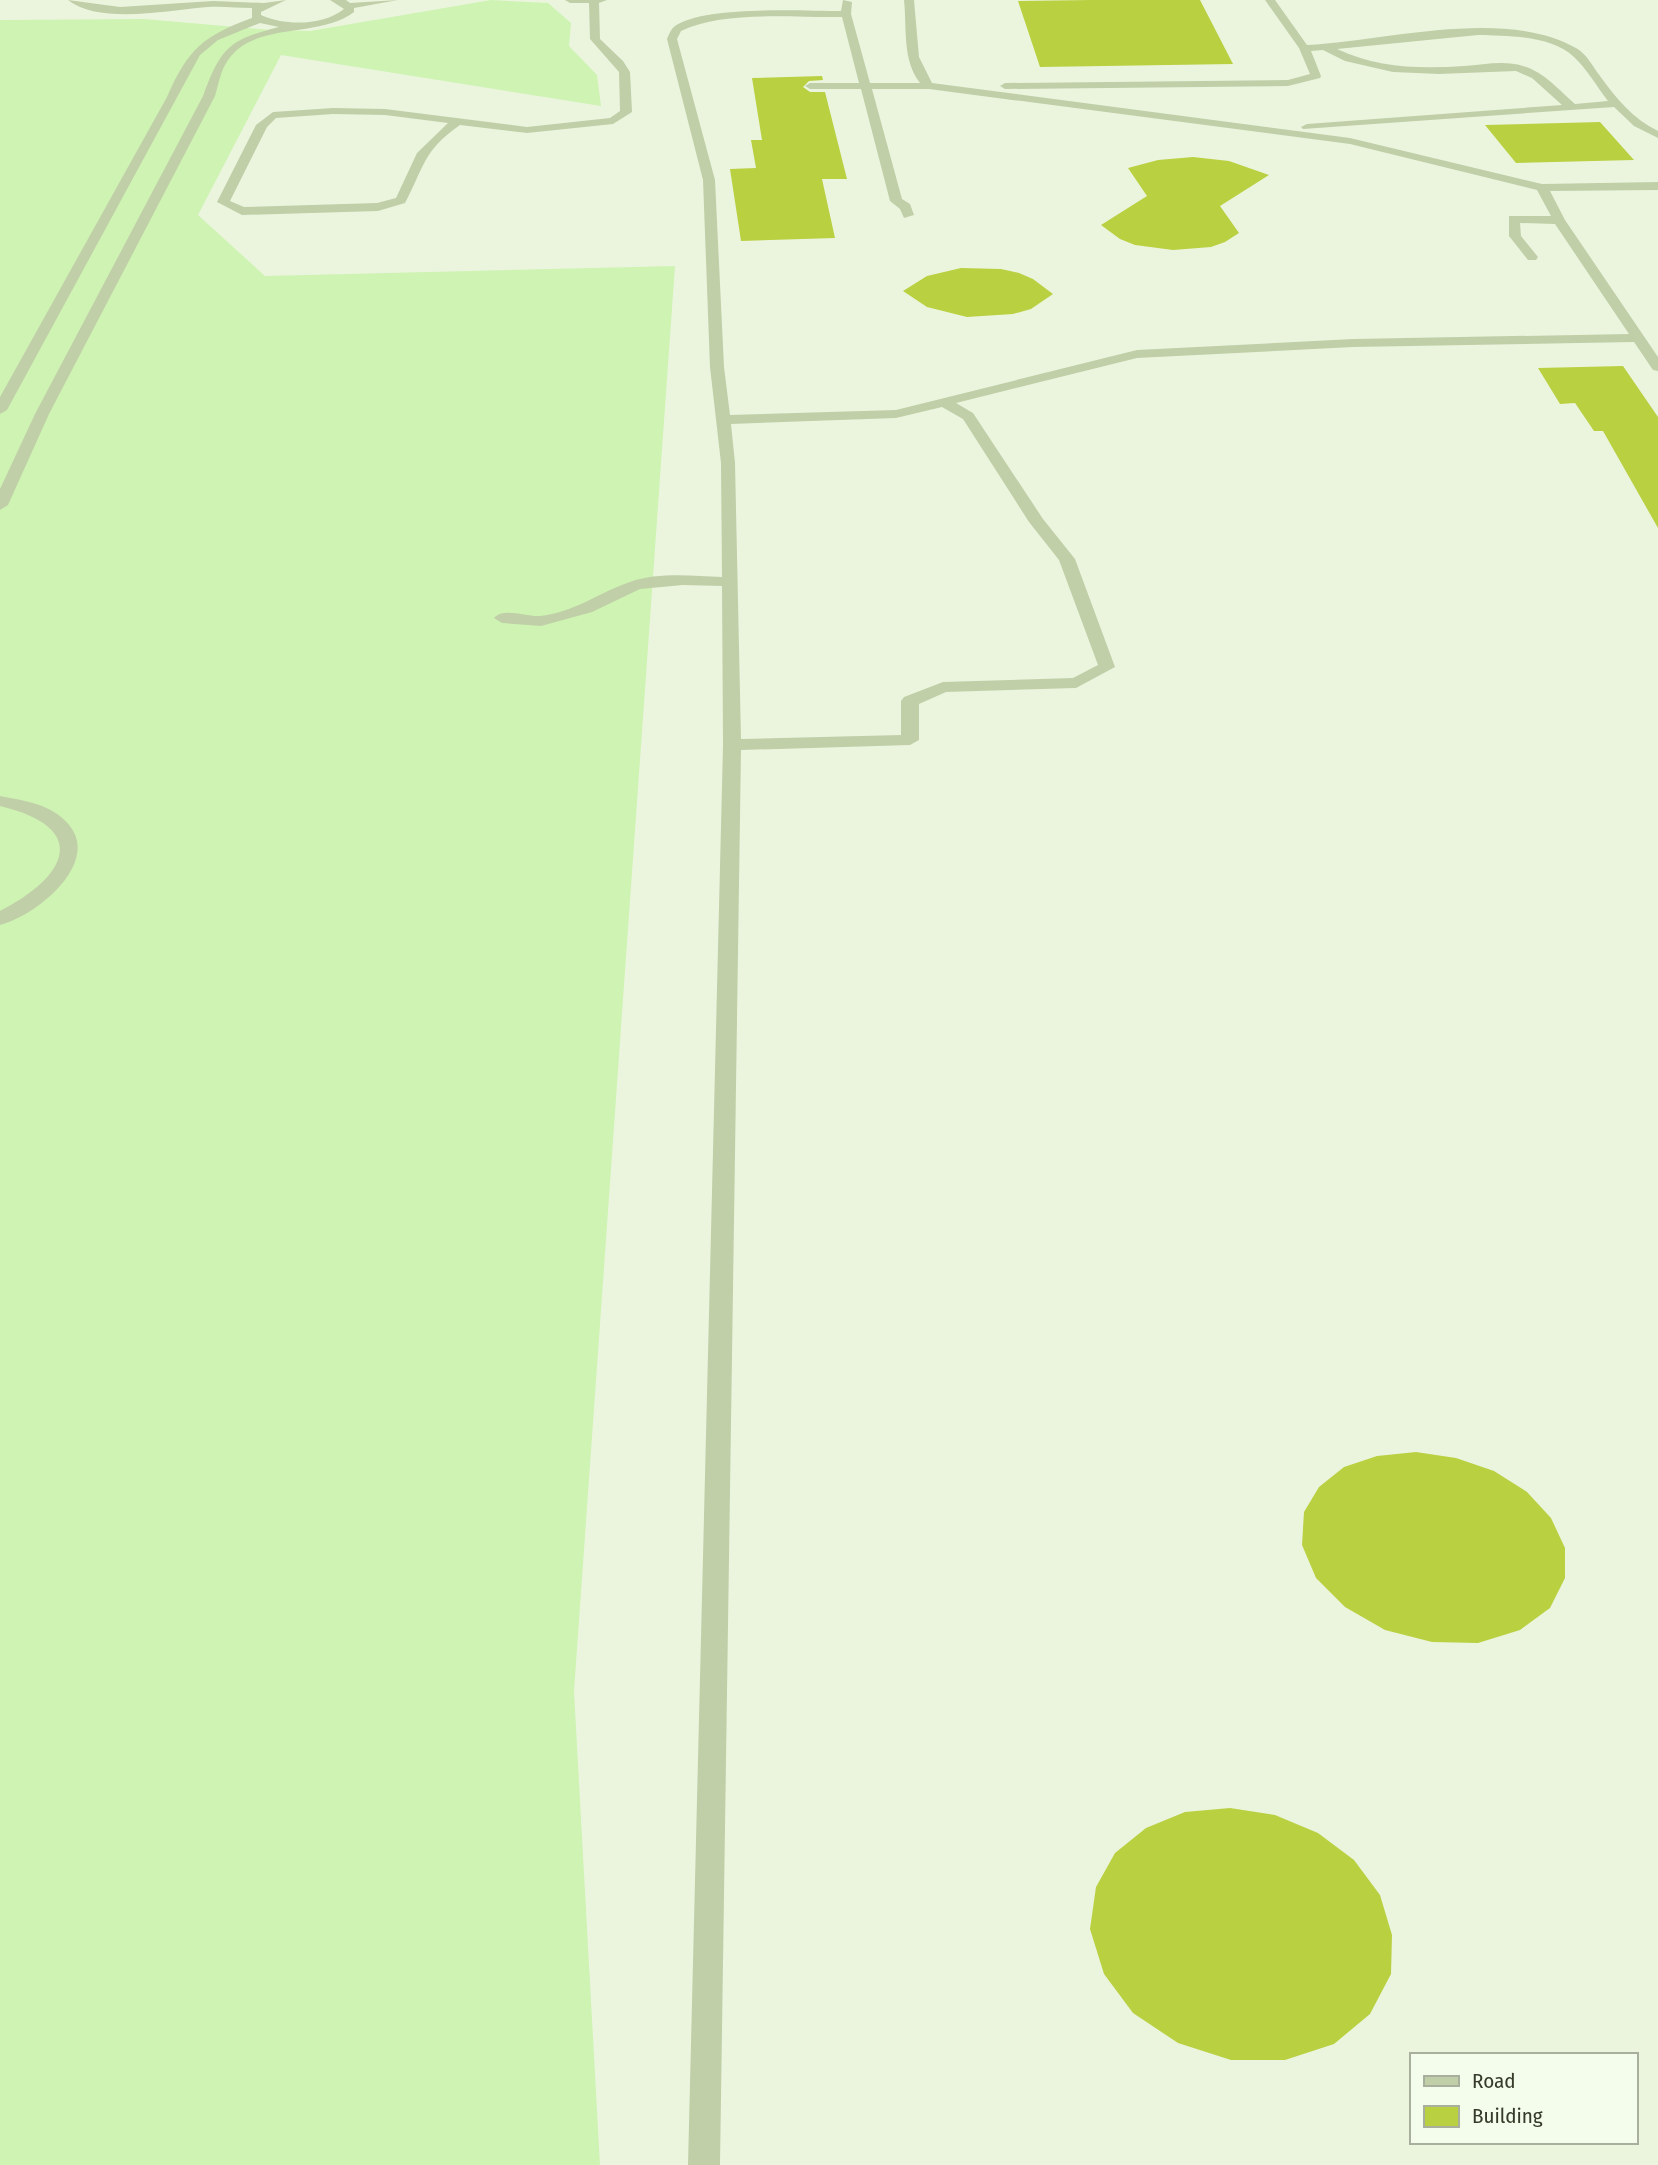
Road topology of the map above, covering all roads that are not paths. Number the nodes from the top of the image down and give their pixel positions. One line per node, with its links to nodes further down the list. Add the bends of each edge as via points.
1 (73, 0): 11 (street, via 107,9 211,4)
2 (281, 0): 11 (street)
3 (393, 0): 9 (street)
4 (570, 0): 8 (street)
5 (602, 0): 8 (street)
6 (909, 0): 16 (street, via 911,48 919,77)
7 (1270, 0): 14 (street)
8 (594, 1): 22 (street, via 598,13 595,40 622,67 626,112 613,121 527,130)
9 (341, 2): 12 (street, via 350,10 339,18)
10 (847, 7): 18 (street); 34 (street, via 696,22 678,29 672,39 709,180)
11 (261, 13): 12 (street); 33 (street, via 209,40 186,63 173,97)
12 (298, 25): 35 (street, via 247,40 220,64 209,96 42,414)
13 (1325, 47): 14 (street); 20 (street, via 1398,37 1518,34 1558,42 1577,52); 21 (street, via 1379,68 1525,68)
14 (1304, 48): 17 (street, via 1316,76 1288,83)
15 (810, 86): 18 (street)
16 (929, 86): 17 (street); 18 (street); 19 (street)
17 (1010, 86): 19 (street)
18 (866, 87): 27 (street, via 896,201 906,207)
19 (1000, 96): 23 (street)
20 (1615, 104): 21 (street); 24 (street)
21 (1572, 107): 23 (street)
22 (457, 122): 22 (street, via 385,112 273,115 262,125 223,202 242,211 289,211 378,207 401,200 408,177 429,141)
23 (1277, 130): 26 (street, via 1350,141)
24 (1658, 135)
25 (1658, 186): 26 (street)
26 (1542, 188): 28 (street)
27 (908, 215)
28 (1559, 220): 29 (street, via 1513,219 1515,236); 30 (street)
29 (1532, 257)
30 (1637, 338): 31 (street); 32 (street, via 1353,343 1137,354)
31 (1658, 367)
32 (944, 402): 34 (street, via 896,414); 38 (street, via 968,416 1037,522 1068,559 1107,667 1076,683 943,687 910,701 910,740)
33 (1, 407)
34 (722, 420): 36 (street, via 728,463)
35 (0, 505)
36 (730, 582): 37 (street, via 636,584 586,609 553,618); 38 (street)
37 (502, 618)
38 (732, 745): 41 (street)
39 (0, 801): 40 (street, via 45,815 58,824 70,848 69,861 51,888)
40 (0, 919)
41 (704, 2165)

